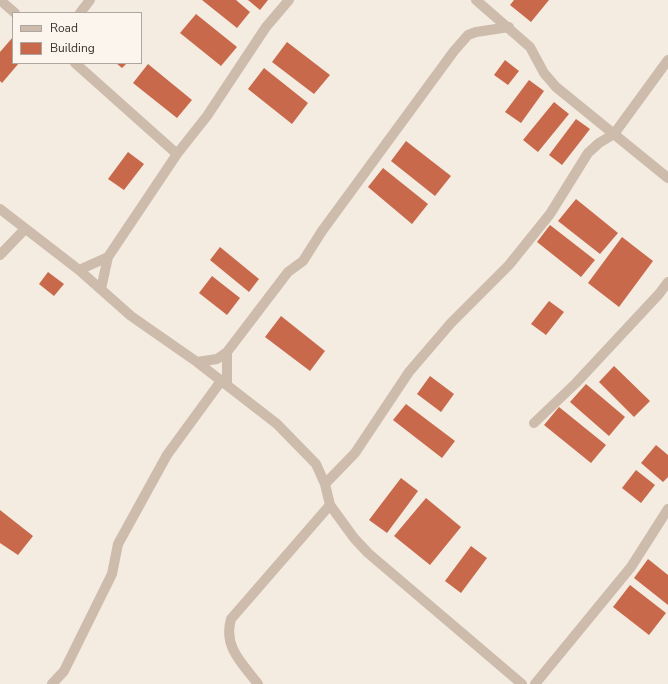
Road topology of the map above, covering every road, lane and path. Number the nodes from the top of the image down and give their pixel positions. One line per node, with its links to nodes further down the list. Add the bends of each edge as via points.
1 (0, 0): 5 (street)
2 (90, 0): 6 (street)
3 (290, 0): 11 (street, via 266,27 207,116)
4 (476, 0): 7 (street)
5 (14, 12)
6 (81, 12)
7 (509, 27): 10 (street, via 530,47 544,73 556,87); 20 (street, via 468,35 454,51 322,231 303,261 288,272)
8 (668, 60): 10 (street)
9 (76, 64): 11 (street)
10 (614, 134): 12 (street); 24 (street, via 588,153 550,214 509,265 451,322 409,372 355,453)
11 (177, 154): 16 (street)
12 (668, 178)
13 (0, 209): 14 (street)
14 (25, 229): 15 (street); 17 (street)
15 (0, 255)
16 (108, 257): 17 (street); 19 (street)
17 (79, 270): 19 (street)
18 (668, 282): 23 (street, via 576,383)
19 (101, 289): 21 (street, via 131,316)
20 (227, 352): 21 (street, via 217,358); 22 (street)
21 (197, 362): 22 (street)
22 (224, 383): 24 (street, via 277,424 306,452 316,464); 27 (street, via 167,455 118,544 110,579 68,664)
23 (534, 424)
24 (325, 484): 25 (street)
25 (330, 506): 28 (street, via 231,619 228,638 232,648); 29 (street, via 368,553)
26 (668, 509): 30 (street, via 630,567)
27 (52, 684)
28 (258, 684)
29 (522, 684)
30 (535, 684)

